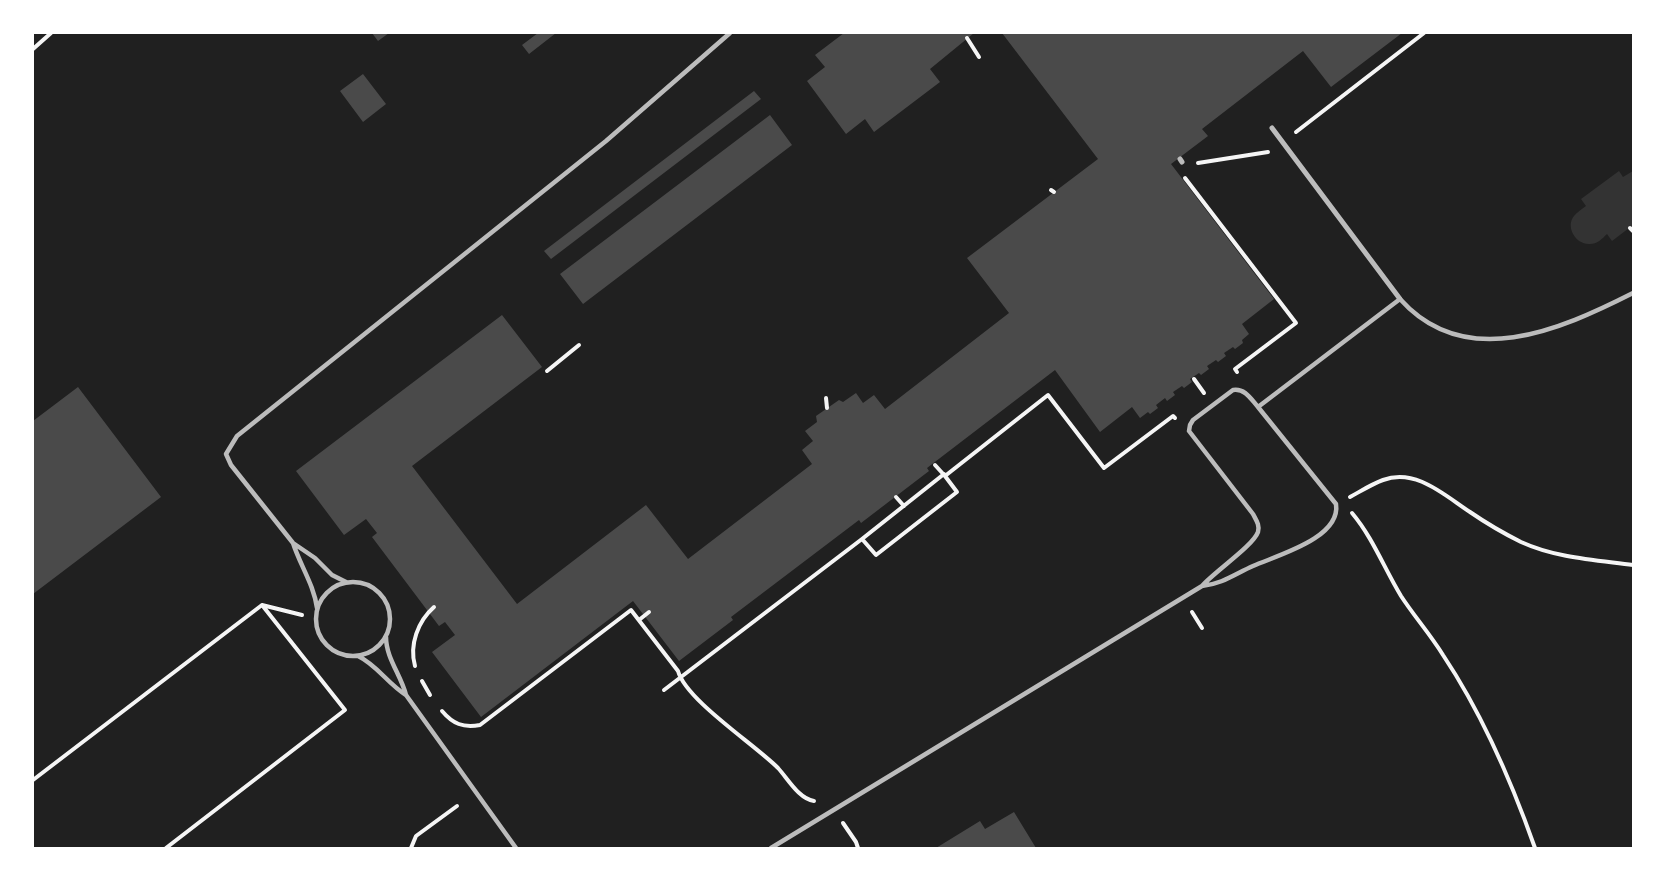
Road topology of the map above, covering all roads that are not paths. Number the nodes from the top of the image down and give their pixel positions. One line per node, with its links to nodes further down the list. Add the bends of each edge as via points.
1 (730, 33): 6 (lane, via 606,141 237,436 226,454 231,465)
2 (1272, 128): 4 (street)
3 (1633, 292): 4 (lane, via 1559,326 1487,339 1444,332 1428,324)
4 (1400, 299): 5 (lane)
5 (1258, 407): 8 (lane, via 1336,504 1336,519 1302,546 1218,584); 8 (lane, via 1245,393 1233,390 1190,425 1189,431 1258,524 1252,540)
6 (293, 543): 7 (lane); 9 (lane)
7 (346, 582): 9 (lane, via 328,591); 10 (lane, via 367,584 384,598 391,618)
8 (1202, 586): 14 (lane)
9 (317, 608): 11 (lane, via 321,638 337,652)
10 (386, 638): 11 (lane, via 374,650); 12 (lane)
11 (357, 656): 12 (lane, via 375,666)
12 (406, 695): 13 (lane)
13 (516, 848)
14 (771, 848)

